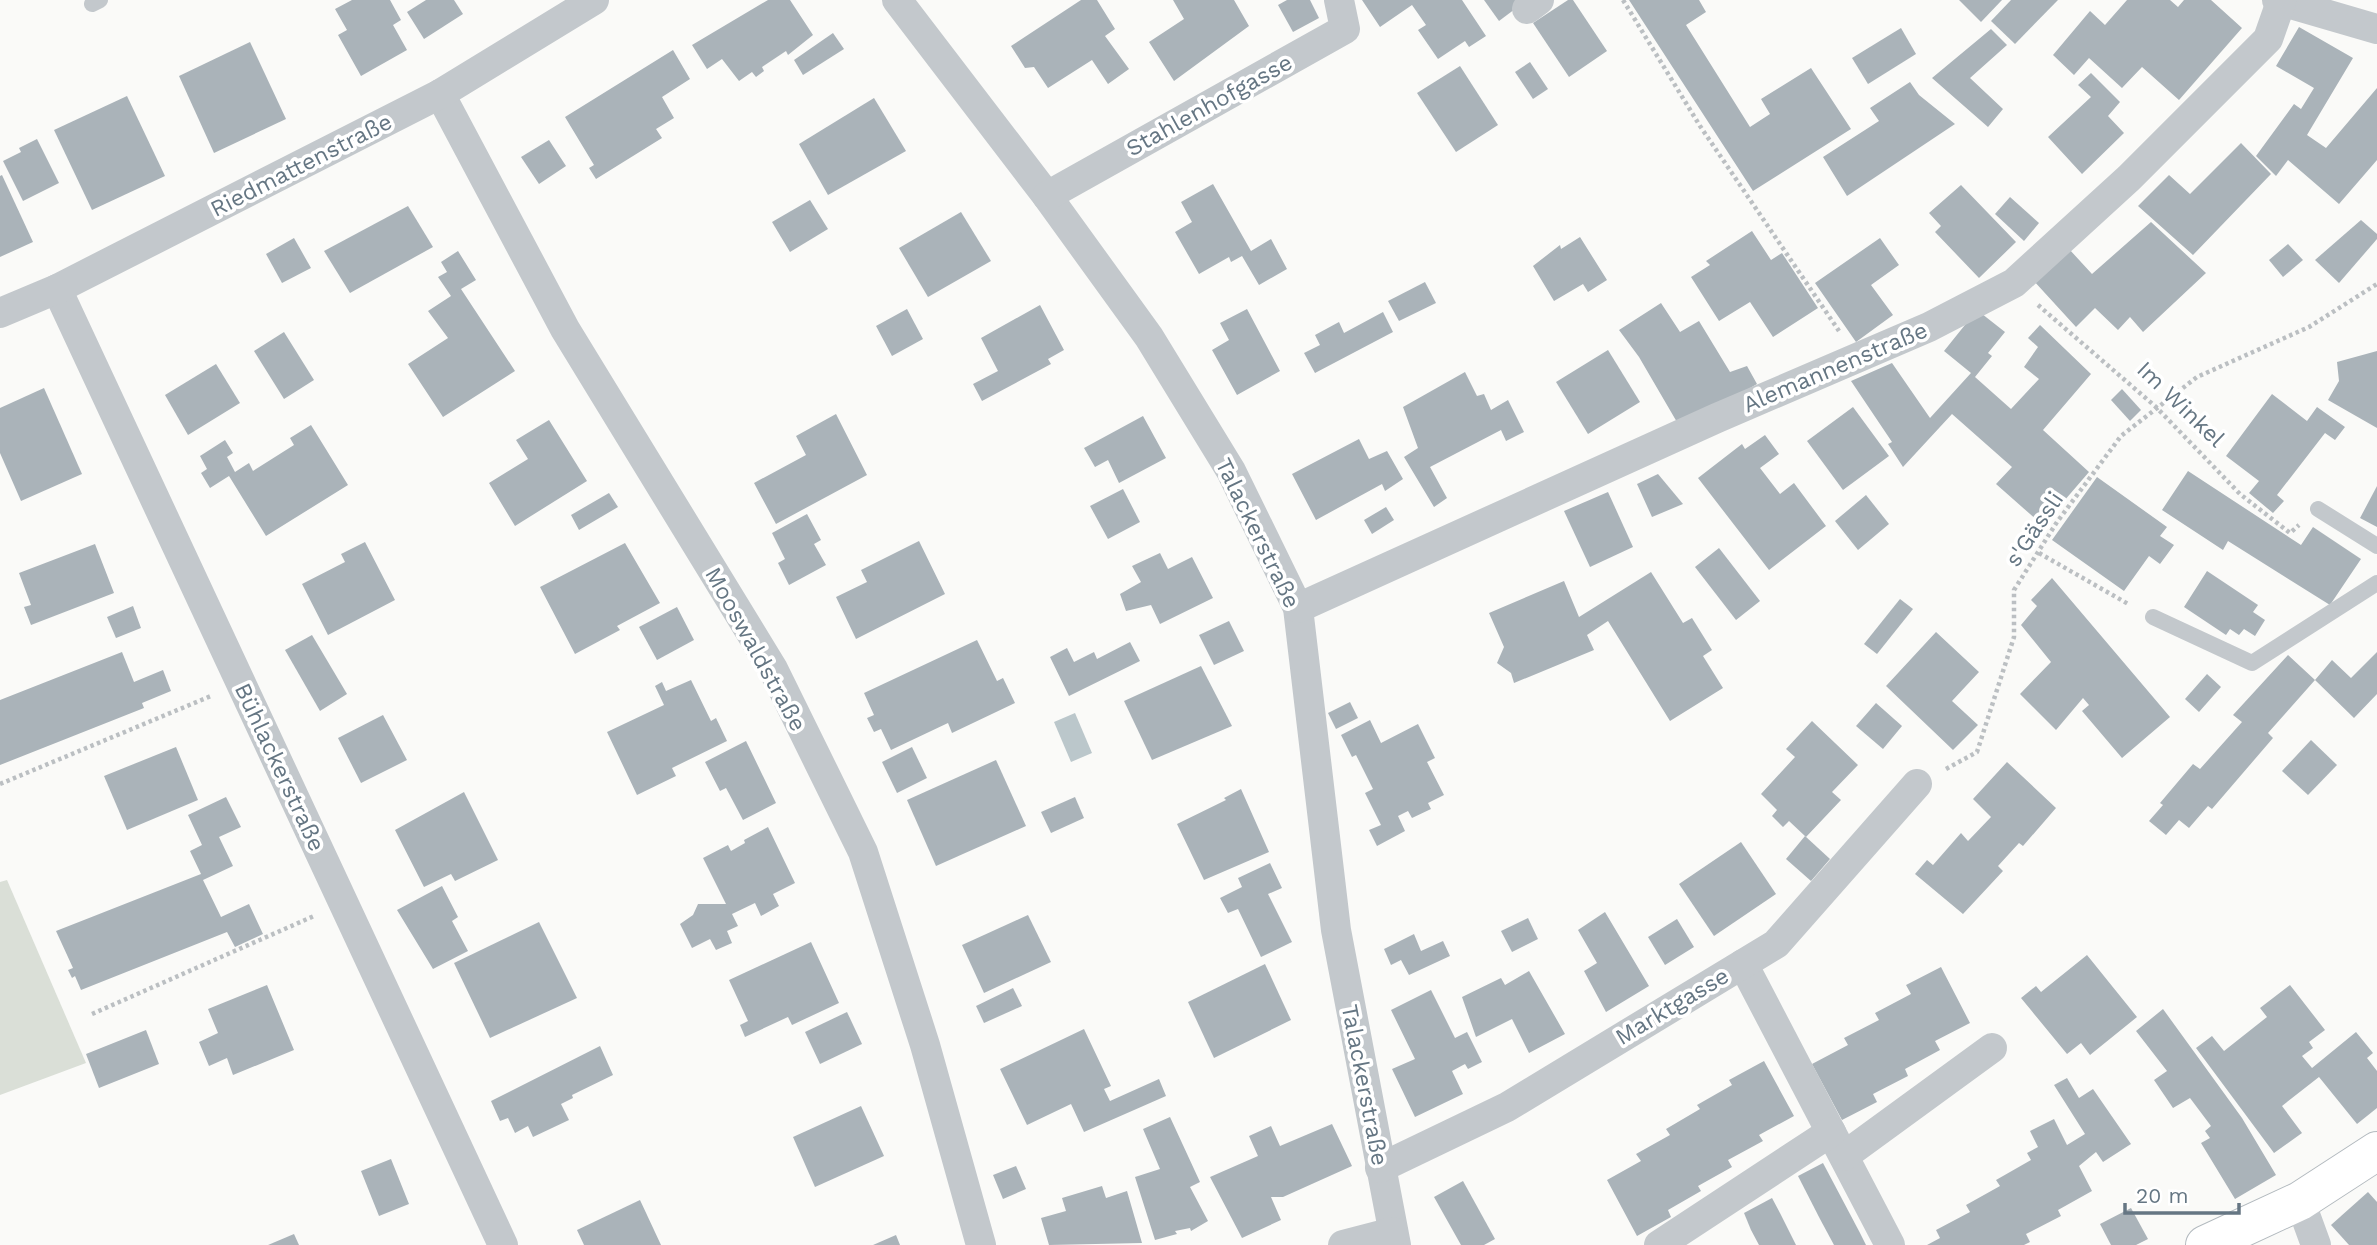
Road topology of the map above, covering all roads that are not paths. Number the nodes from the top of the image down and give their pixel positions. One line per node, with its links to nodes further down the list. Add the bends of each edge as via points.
1 (594, 0): 6 (street, Riedmattenstraße)
2 (897, 0): 7 (street, Talackerstraße)
3 (1339, 0): 7 (street, Stahlenhofgasse, via 1345,29)
4 (2279, 1): 5 (street); 13 (street, Alemannenstraße, via 2268,39 2129,178 2014,283 1929,327)
5 (2377, 29)
6 (440, 94): 8 (street, Riedmattenstraße); 24 (street, Mooswaldstraße, via 565,329 773,669 863,852 925,1045)
7 (1047, 196): 13 (street, Talackerstraße, via 1149,337 1230,471)
8 (57, 289): 9 (street, Riedmattenstraße); 23 (street, Bühlackerstraße)
9 (0, 313)
10 (2318, 509): 11 (lane)
11 (2377, 546)
12 (2377, 583): 14 (lane, via 2252,663)
13 (1298, 608): 20 (street, Talackerstraße, via 1336,930)
14 (2153, 617)
15 (1917, 784): 16 (street, Marktgasse, via 1776,944)
16 (1743, 964): 18 (street); 20 (street, Marktgasse, via 1507,1107)
17 (1992, 1048): 18 (street)
18 (1837, 1144): 26 (street); 27 (street)
19 (2377, 1151): 21 (street)
20 (1380, 1168): 22 (street, Talackerstraße)
21 (2300, 1201): 28 (street); 29 (street)
22 (1395, 1238): 25 (street)
23 (503, 1245)
24 (981, 1245)
25 (1343, 1245)
26 (1659, 1245)
27 (1890, 1245)
28 (2205, 1245)
29 (2316, 1245)

